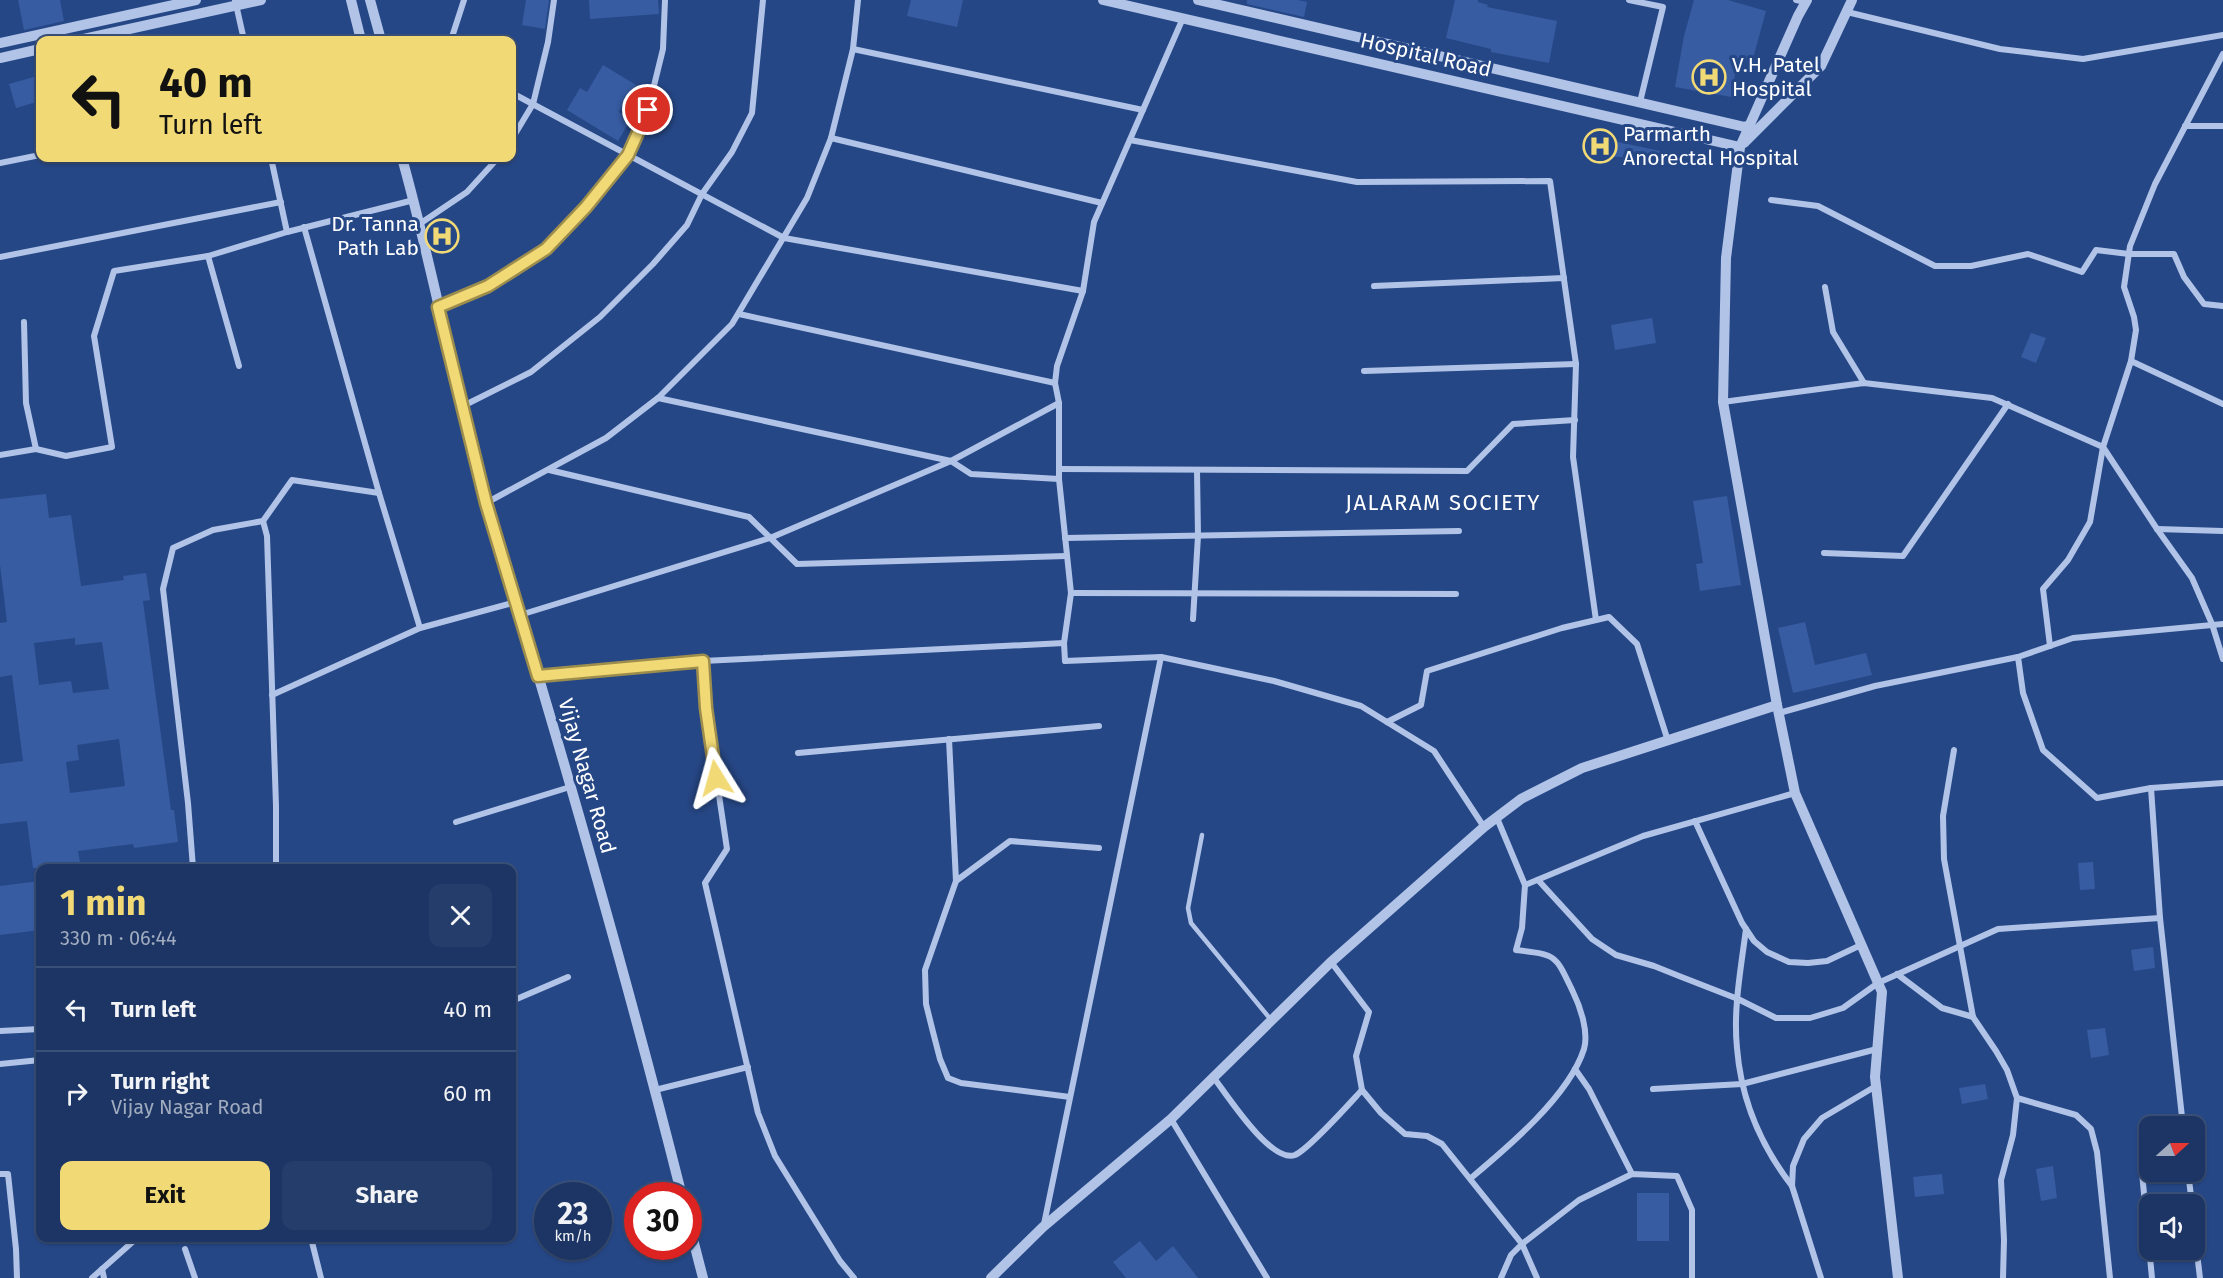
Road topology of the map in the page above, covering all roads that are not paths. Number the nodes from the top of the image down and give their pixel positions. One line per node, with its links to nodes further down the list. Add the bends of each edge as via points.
1 (196, 0): 24 (street)
2 (261, 0): 15 (street)
3 (351, 0): 21 (street)
4 (370, 0): 22 (street)
5 (464, 0): 23 (street)
6 (554, 0): 31 (street)
7 (665, 0): 40 (street, via 663,49 648,110)
8 (763, 0): 46 (street, via 752,112 732,152)
9 (858, 0): 25 (street)
10 (1103, 0): 17 (street, Hospital Road)
11 (1198, 0): 30 (street, Hospital Road)
12 (1629, 0): 30 (street, via 1663,7)
13 (1852, 0): 16 (street)
14 (1803, 1): 33 (street)
15 (236, 3): 19 (street); 20 (street)
16 (1846, 12): 18 (street, via 2000,49 2083,59); 39 (street, via 1821,66)
17 (1183, 18): 32 (street); 39 (street, Hospital Road)
18 (2223, 35)
19 (96, 36)
20 (243, 36)
21 (360, 36)
22 (380, 36)
23 (452, 36)
24 (0, 44)
25 (853, 49): 32 (street); 37 (street)
26 (36, 50): 28 (street)
27 (2223, 54): 34 (street)
28 (0, 58)
29 (516, 95): 31 (street)
30 (1640, 102): 33 (street, Hospital Road)
31 (532, 104): 36 (street); 40 (street)
32 (1143, 110): 38 (street)
33 (1750, 125): 39 (street)
34 (2185, 126): 35 (street); 55 (street, via 2155,184)
35 (2223, 126)
36 (516, 132)
37 (831, 138): 50 (street); 54 (street, via 807,198)
38 (1130, 140): 50 (street); 58 (street, via 1357,183 1550,181)
39 (1740, 147): 73 (street, via 1726,258)
40 (628, 155): 46 (street); 63 (street, via 546,249 488,286)
41 (36, 156): 45 (street)
42 (272, 162): 49 (street)
43 (403, 162): 47 (street, Vijay Nagar Road)
44 (494, 162): 51 (street, via 466,192)
45 (0, 163)
46 (702, 194): 54 (street); 77 (street, via 687,225 600,317 531,372)
47 (414, 200): 51 (street, Vijay Nagar Road); 52 (street)
48 (1771, 200): 55 (street, via 1818,206 1935,266 1971,266 2028,254 2082,272 2096,250)
49 (281, 202): 53 (street); 57 (street)
50 (1102, 203): 61 (street, via 1094,222)
51 (421, 223): 63 (street, Vijay Nagar Road)
52 (304, 227): 53 (street); 87 (street)
53 (287, 232): 56 (street)
54 (784, 238): 61 (street); 64 (street)
55 (2129, 254): 62 (street, via 2174,254 2184,277 2204,304); 66 (street, via 2124,287 2136,330)
56 (208, 256): 68 (street); 80 (street, via 114,272 94,336 112,447 66,456)
57 (0, 257)
58 (1564, 278): 59 (street); 67 (street)
59 (1374, 286)
60 (1826, 287): 71 (street, via 1833,332)
61 (1083, 291): 70 (street, via 1057,366)
62 (2223, 306)
63 (438, 307): 77 (street, Vijay Nagar Road)
64 (739, 314): 70 (street); 72 (street)
65 (24, 322): 80 (street, via 26,403)
66 (2131, 361): 76 (street); 79 (street)
67 (1576, 364): 69 (street); 78 (street)
68 (239, 366)
69 (1364, 371)
70 (1055, 383): 74 (street)
71 (1864, 383): 73 (street); 75 (street, via 1992,398)
72 (658, 398): 82 (street); 84 (street, via 606,438)
73 (1723, 402): 116 (street)
74 (1059, 404): 82 (street); 83 (street)
75 (2008, 404): 79 (street); 96 (street, via 1903,556)
76 (2223, 404)
77 (463, 406): 88 (street, Vijay Nagar Road)
78 (1575, 420): 85 (street, via 1513,424 1467,471); 104 (street, via 1574,458)
79 (2103, 447): 90 (street); 109 (street, via 2090,522 2068,560 2043,589)
80 (36, 449): 81 (street)
81 (0, 455)
82 (951, 461): 86 (street, via 971,474); 94 (street)
83 (1059, 469): 85 (street); 86 (street)
84 (548, 470): 88 (street); 94 (street, via 749,517)
85 (1197, 470): 93 (street)
86 (1059, 479): 95 (street)
87 (379, 493): 89 (street, via 292,480); 107 (street)
88 (486, 503): 101 (street, Vijay Nagar Road)
89 (263, 521): 115 (street, via 267,536); 133 (street, via 213,530 173,548 163,588)
90 (2157, 529): 92 (street); 105 (street, via 2192,578)
91 (1459, 531): 93 (street)
92 (2223, 531)
93 (1198, 536): 95 (street); 99 (street)
94 (770, 538): 97 (street, via 797,564); 102 (street)
95 (1065, 538): 97 (street)
96 (1824, 553)
97 (1066, 556): 98 (street)
98 (1071, 593): 99 (street); 108 (street)
99 (1195, 593): 100 (street); 103 (street)
100 (1456, 594)
101 (516, 602): 102 (street, Vijay Nagar Road); 107 (street)
102 (520, 615): 114 (street, Vijay Nagar Road)
103 (1193, 619)
104 (1596, 620): 117 (street, via 1427,671 1421,705); 120 (street, via 1609,617 1637,645)
105 (2212, 624): 106 (street); 109 (street, via 2073,638); 112 (street)
106 (2223, 624)
107 (420, 628): 115 (street)
108 (1064, 643): 110 (street, via 1065,661); 113 (street)
109 (2050, 646): 111 (street)
110 (1161, 657): 117 (street, via 1285,684 1361,706); 163 (street)
111 (2018, 657): 116 (street); 125 (street, via 2023,693 2043,750 2097,798)
112 (2223, 659)
113 (703, 661): 114 (street); 155 (street, via 727,849 705,883)
114 (538, 676): 124 (street, Vijay Nagar Road)
115 (272, 695): 134 (street)
116 (1778, 709): 120 (street); 126 (street)
117 (1387, 722): 130 (street, via 1434,751)
118 (1099, 726): 119 (street)
119 (949, 739): 122 (street); 136 (street)
120 (1668, 742): 127 (street, via 1582,768 1521,799)
121 (1954, 750): 141 (street, via 1943,816 1944,859)
122 (798, 753)
123 (2223, 783): 125 (street)
124 (570, 787): 129 (street); 161 (street, Vijay Nagar Road)
125 (2151, 788): 138 (street)
126 (1795, 793): 128 (street); 140 (street)
127 (1497, 818): 130 (street); 137 (street)
128 (1695, 821): 135 (street, via 1643,836); 139 (street)
129 (456, 822)
130 (1484, 827): 142 (street)
131 (1202, 835): 149 (lane, via 1188,908 1191,923)
132 (1099, 848): 136 (street, via 1010,841)
133 (193, 864)
134 (276, 864)
135 (1538, 880): 137 (street); 147 (street, via 1592,939 1616,955)
136 (956, 881): 163 (street, via 925,970 928,1013 948,1078)
137 (1525, 885): 156 (street, via 1516,950 1548,954 1560,964 1582,1011 1585,1047)
138 (2160, 918): 141 (street, via 1998,929); 165 (street)
139 (1746, 929): 140 (street, via 1767,952 1789,962 1827,961); 147 (street)
140 (1862, 945): 145 (street)
141 (1960, 946): 143 (street); 148 (street)
142 (1330, 962): 149 (street); 162 (street, via 1369,1012 1356,1056)
143 (1897, 974): 145 (street); 148 (street, via 1942,1008)
144 (568, 977): 146 (street)
145 (1878, 983): 147 (street, via 1843,1008 1810,1018 1776,1018); 152 (street, via 1882,992)
146 (516, 998)
147 (1738, 999): 158 (street, via 1736,1046)
148 (1973, 1017): 164 (street, via 2002,1061)
149 (1272, 1021): 157 (street)
150 (36, 1029): 151 (street)
151 (0, 1031)
152 (1877, 1049): 158 (street); 159 (street)
153 (36, 1060): 154 (street)
154 (0, 1064)
155 (748, 1067): 161 (street); 187 (street, via 758,1113 775,1156)
156 (1575, 1069): 168 (street); 169 (street, via 1523,1134)
157 (1214, 1078): 162 (street, via 1267,1146 1286,1156 1295,1155 1310,1143); 166 (street)
158 (1742, 1084): 160 (street); 172 (street, via 1766,1146)
159 (1876, 1086): 172 (street, via 1822,1118 1804,1139 1793,1166); 194 (street)
160 (1653, 1089)
161 (655, 1090): 170 (street, Vijay Nagar Road)
162 (1362, 1090): 169 (street, via 1405,1134 1427,1136 1442,1144)
163 (1070, 1097): 173 (street)
164 (2017, 1098): 195 (street, via 2013,1135 2001,1180); 196 (street, via 2076,1115 2091,1129 2097,1152)
165 (2182, 1116)
166 (1171, 1119): 173 (street); 189 (street)
167 (0, 1174): 181 (street, via 8,1174)
168 (1632, 1174): 176 (street, via 1579,1200); 192 (street, via 1677,1176 1692,1209)
169 (1471, 1178): 176 (street)
170 (678, 1182)
171 (2143, 1182): 197 (street)
172 (1792, 1186): 193 (street)
173 (1043, 1227): 188 (street)
174 (132, 1242): 180 (street)
175 (312, 1242): 185 (street)
176 (1522, 1244): 190 (street, via 1511,1256); 191 (street)
177 (185, 1249): 184 (street)
178 (698, 1260): 186 (street)
179 (2198, 1260): 198 (street)
180 (102, 1269): 182 (street); 183 (street)
181 (17, 1278)
182 (92, 1278)
183 (104, 1278)
184 (195, 1278)
185 (321, 1278)
186 (703, 1278)
187 (854, 1278)
188 (991, 1278)
189 (1268, 1278)
190 (1501, 1278)
191 (1538, 1278)
192 (1692, 1278)
193 (1821, 1278)
194 (1898, 1278)
195 (2003, 1278)
196 (2110, 1278)
197 (2152, 1278)
198 (2200, 1278)

